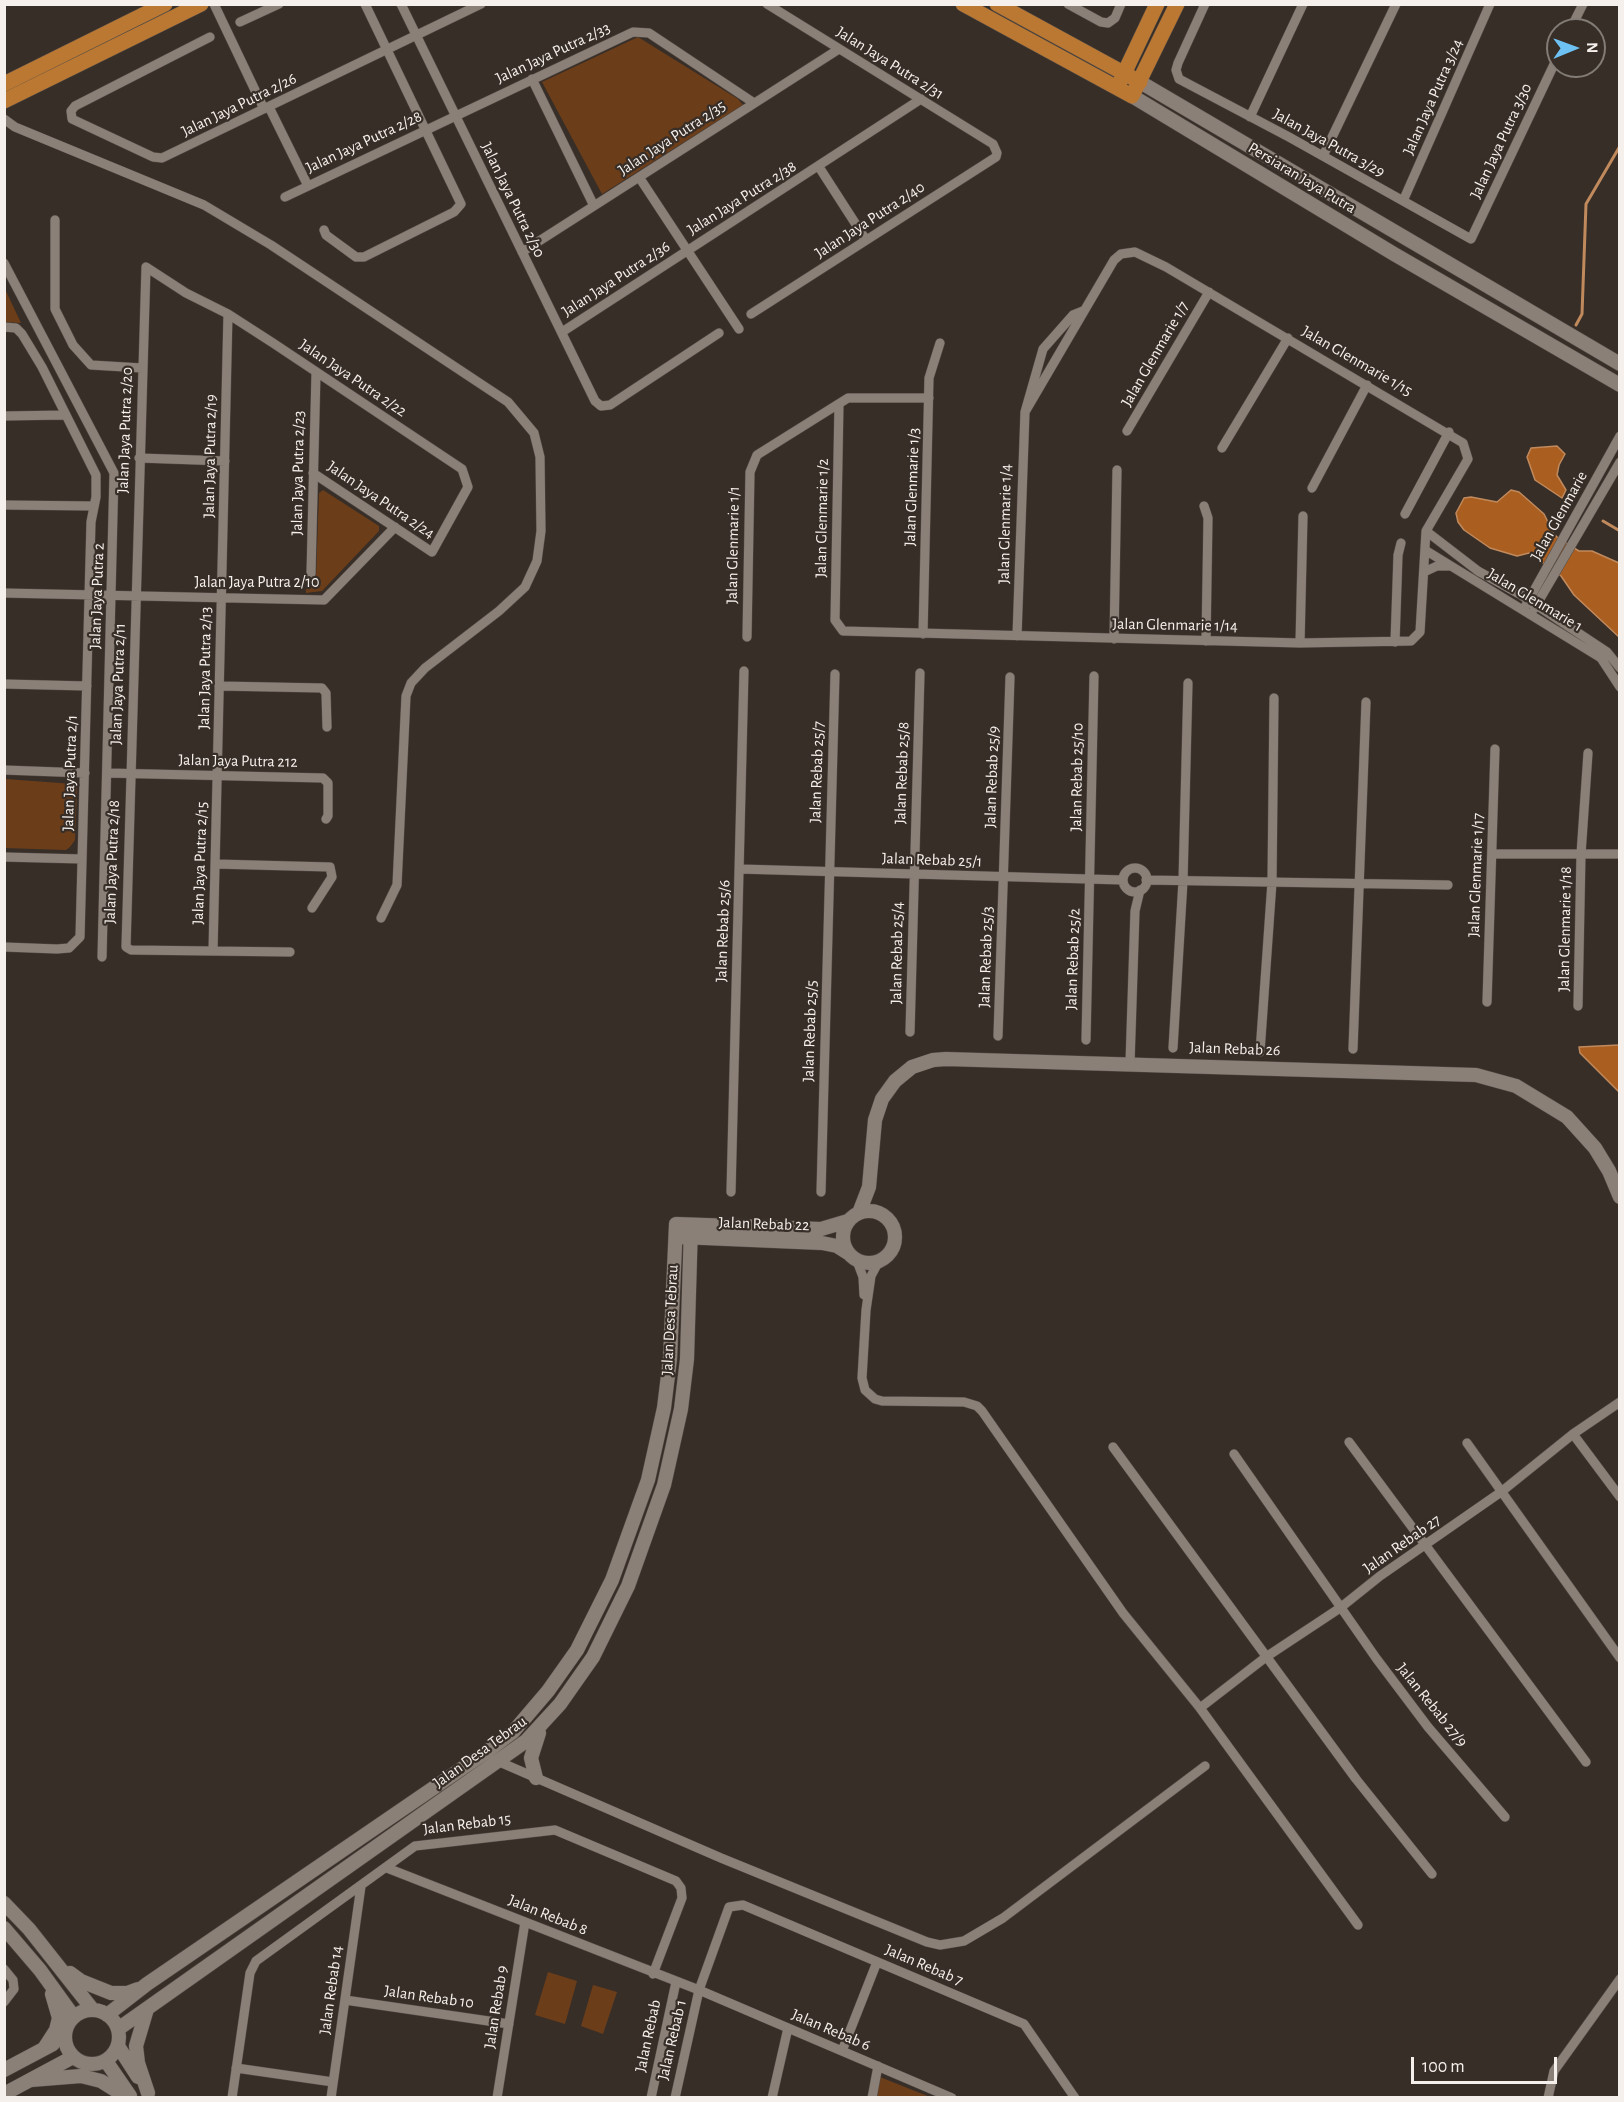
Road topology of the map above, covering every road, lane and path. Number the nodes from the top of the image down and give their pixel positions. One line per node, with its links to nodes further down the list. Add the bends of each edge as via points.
1 (165, 4): 30 (main road)
2 (201, 4): 34 (main road)
3 (214, 4): 36 (street)
4 (279, 4): 21 (street)
5 (365, 4): 24 (street)
6 (401, 4): 22 (street, Jalan Jaya Putra 2/30)
7 (481, 4): 22 (street, Jalan Jaya Putra 2/26)
8 (767, 4): 25 (street, Jalan Jaya Putra 2/31)
9 (963, 4): 31 (main road, Persiaran Jaya Putra)
10 (997, 4): 26 (main road, Persiaran Jaya Putra)
11 (1068, 4): 12 (street, via 1108,23)
12 (1121, 4)
13 (1157, 4): 26 (main road)
14 (1177, 4): 29 (main road)
15 (1205, 4): 38 (street, Jalan Jaya Putra 3/29, via 1176,70 1179,79)
16 (1304, 4): 38 (street)
17 (1396, 4): 42 (street)
18 (1490, 4): 47 (street, Jalan Jaya Putra 3/24)
19 (1582, 4): 20 (street)
20 (1576, 18)
21 (240, 22)
22 (416, 36): 24 (street, Jalan Jaya Putra 2/26); 37 (street, Jalan Jaya Putra 2/30)
23 (210, 38): 36 (street, Jalan Jaya Putra 2/26, via 75,106 72,119 162,158)
24 (388, 49): 36 (street, Jalan Jaya Putra 2/26); 40 (street)
25 (839, 49): 33 (street, Jalan Jaya Putra 2/31); 35 (street, Jalan Jaya Putra 2/35)
26 (1124, 73): 29 (main road, Persiaran Jaya Putra); 31 (main road)
27 (1548, 78): 51 (street, Jalan Jaya Putra 3/30)
28 (532, 79): 35 (street, Jalan Jaya Putra 2/33, via 641,31); 37 (street, Jalan Jaya Putra 2/33); 48 (street)
29 (1140, 82): 32 (main road); 67 (street, Persiaran Jaya Putra)
30 (4, 84)
31 (1117, 88): 32 (main road, Persiaran Jaya Putra)
32 (1132, 96): 70 (street, Persiaran Jaya Putra)
33 (921, 99): 41 (street, Jalan Jaya Putra 2/31); 43 (street, Jalan Jaya Putra 2/38)
34 (4, 101)
35 (754, 103): 44 (street, Jalan Jaya Putra 2/35)
36 (266, 108): 45 (street)
37 (456, 116): 40 (street, Jalan Jaya Putra 2/28); 54 (street, Jalan Jaya Putra 2/30)
38 (1251, 117): 42 (street, Jalan Jaya Putra 3/29)
39 (4, 119): 161 (street, via 15,127 204,205 508,402 534,433 540,457 542,531 537,561 525,587 425,668 411,683 406,696 398,885)
40 (427, 129): 45 (street, Jalan Jaya Putra 2/28); 50 (street, via 461,200 454,212 364,257 356,257)
41 (996, 147): 52 (street, Jalan Jaya Putra 2/40, via 996,157)
42 (1323, 156): 47 (street, Jalan Jaya Putra 3/29)
43 (816, 169): 52 (street); 53 (street, Jalan Jaya Putra 2/38)
44 (639, 177): 48 (street, Jalan Jaya Putra 2/35); 53 (street, Jalan Jaya Putra 2/38)
45 (308, 186): 46 (street, Jalan Jaya Putra 2/28)
46 (285, 196)
47 (1403, 201): 51 (street, Jalan Jaya Putra 3/29)
48 (594, 206): 54 (street, Jalan Jaya Putra 2/35)
49 (55, 220): 68 (street, via 55,309 73,345 91,364)
50 (324, 230)
51 (1471, 239)
52 (866, 240): 60 (street, Jalan Jaya Putra 2/40)
53 (686, 250): 62 (street, Jalan Jaya Putra 2/38); 63 (street, Jalan Jaya Putra 2/36)
54 (522, 252): 63 (street, Jalan Jaya Putra 2/30)
55 (4, 263): 106 (street, Jalan Jaya Putra 2, via 114,473)
56 (146, 267): 59 (street, Jalan Jaya Putra 2/22); 68 (street, Jalan Jaya Putra 2/20)
57 (1209, 292): 58 (street, Jalan Glenmarie 1/15, via 1143,255 1130,252 1114,260); 65 (street, Jalan Glenmarie 1/15); 78 (street, Jalan Glenmarie 1/7)
58 (1083, 311): 75 (street); 75 (street, via 1073,315 1043,349)
59 (228, 314): 69 (street, Jalan Jaya Putra 2/22); 83 (street, Jalan Jaya Putra 2/19)
60 (752, 314)
61 (4, 327): 76 (street, Jalan Jaya Putra 2/1, via 16,328)
62 (739, 329)
63 (562, 332): 64 (street, Jalan Jaya Putra 2/30, via 602,406 610,405)
64 (719, 333)
65 (1288, 338): 71 (street, Jalan Glenmarie 1/15); 81 (street)
66 (940, 343): 73 (street, Jalan Glenmarie 1/3, via 929,378)
67 (1620, 364)
68 (142, 368): 82 (street, Jalan Jaya Putra 2/20)
69 (316, 373): 86 (street, Jalan Jaya Putra 2/23); 97 (street, Jalan Jaya Putra 2/22, via 462,469 468,487)
70 (1615, 383): 72 (street)
71 (1367, 385): 79 (street, Jalan Glenmarie 1/15); 87 (street)
72 (1620, 393)
73 (929, 398): 74 (street, via 856,398); 111 (street, Jalan Glenmarie 1/3)
74 (839, 404): 110 (street, Jalan Glenmarie 1/2, via 835,620); 112 (street, Jalan Glenmarie 1/1, via 757,455 750,472)
75 (1024, 412): 113 (street, Jalan Glenmarie 1/4)
76 (66, 415): 77 (street); 89 (street, Jalan Jaya Putra 2/1, via 96,475)
77 (4, 416)
78 (1127, 431)
79 (1449, 432): 91 (street); 94 (street, Jalan Glenmarie 1/15, via 1463,443 1468,459)
80 (1620, 436): 102 (street, Jalan Glenmarie, via 1566,534)
81 (1222, 448)
82 (140, 458): 83 (street); 107 (street, Jalan Jaya Putra 2/20)
83 (225, 461): 108 (street, Jalan Jaya Putra 2/19)
84 (1620, 462): 102 (street, Jalan Glenmarie)
85 (1117, 471): 114 (street)
86 (313, 473): 93 (street, Jalan Jaya Putra 2/24); 101 (street, Jalan Jaya Putra 2/23)
87 (1312, 488)
88 (4, 505): 89 (street)
89 (94, 506): 105 (street, Jalan Jaya Putra 2/1)
90 (1204, 506): 115 (street, via 1208,518)
91 (1404, 514)
92 (1303, 516): 117 (street)
93 (395, 527): 97 (street, Jalan Jaya Putra 2/24); 108 (street, Jalan Jaya Putra 2/10, via 324,600)
94 (1426, 531): 96 (street, Jalan Glenmarie 1/15); 99 (street, Jalan Glenmarie 1)
95 (1401, 543): 116 (street)
96 (1425, 550): 98 (street, Jalan Glenmarie 1); 100 (street, Jalan Glenmarie 1/14)
97 (432, 552)
98 (1450, 566): 100 (street); 103 (street, Jalan Glenmarie 1)
99 (1478, 571): 103 (street); 109 (street, Jalan Glenmarie 1)
100 (1424, 572): 116 (street, Jalan Glenmarie 1/14, via 1420,632 1411,641)
101 (311, 574)
102 (1550, 574): 109 (street, Jalan Glenmarie)
103 (1472, 580): 109 (street, Jalan Glenmarie 1)
104 (4, 593): 105 (street, Jalan Jaya Putra 2/10)
105 (90, 594): 106 (street, Jalan Jaya Putra 2/10); 126 (street, Jalan Jaya Putra 2/1)
106 (112, 595): 107 (street, Jalan Jaya Putra 2/10); 135 (street, Jalan Jaya Putra 2)
107 (135, 595): 108 (street, Jalan Jaya Putra 2/10); 137 (street, Jalan Jaya Putra 2/11)
108 (222, 597): 127 (street, Jalan Jaya Putra 2/13)
109 (1530, 608): 118 (street, Jalan Glenmarie 1, via 1607,652); 128 (street, Jalan Glenmarie 1, via 1601,658)
110 (843, 631): 111 (street, Jalan Glenmarie 1/14)
111 (922, 634): 113 (street, Jalan Glenmarie 1/14)
112 (747, 636)
113 (1017, 636): 114 (street, Jalan Glenmarie 1/14)
114 (1114, 639): 115 (street, Jalan Glenmarie 1/14)
115 (1206, 641): 117 (street, Jalan Glenmarie 1/14)
116 (1395, 642): 117 (street, Jalan Glenmarie 1/14)
117 (1300, 643)
118 (1620, 668)
119 (744, 671): 146 (street, Jalan Rebab 25/6)
120 (920, 673): 148 (street, Jalan Rebab 25/8)
121 (835, 674): 147 (street, Jalan Rebab 25/7)
122 (1094, 676): 150 (street, Jalan Rebab 25/10)
123 (1010, 677): 149 (street, Jalan Rebab 25/9)
124 (1188, 683): 153 (street)
125 (4, 684): 126 (street)
126 (87, 686): 136 (street, Jalan Jaya Putra 2/1)
127 (219, 686): 131 (street, via 322,688 326,693); 138 (street, Jalan Jaya Putra 2/13)
128 (1620, 687)
129 (1274, 698): 154 (street)
130 (1366, 702): 155 (street)
131 (327, 727)
132 (1496, 749): 140 (street, Jalan Glenmarie 1/17)
133 (1588, 753): 141 (street, Jalan Glenmarie 1/18)
134 (4, 770): 136 (street)
135 (107, 772): 137 (street, Jalan Jaya Putra 212); 165 (street, Jalan Jaya Putra 2)
136 (86, 773): 144 (street, Jalan Jaya Putra 2/1)
137 (130, 773): 138 (street, Jalan Jaya Putra 212); 163 (street, Jalan Jaya Putra 2/18, via 126,946 131,950)
138 (218, 775): 139 (street, Jalan Jaya Putra 212, via 323,778 328,783); 145 (street, Jalan Jaya Putra 2/15)
139 (326, 819)
140 (1492, 854): 141 (street); 166 (street, Jalan Glenmarie 1/17)
141 (1581, 854): 142 (street); 167 (street, Jalan Glenmarie 1/18)
142 (1620, 854)
143 (4, 857): 144 (street)
144 (82, 859): 162 (street, Jalan Jaya Putra 2/1, via 80,937 69,948)
145 (215, 864): 159 (street, via 330,867 332,877); 163 (street, Jalan Jaya Putra 2/15)
146 (740, 869): 147 (street, Jalan Rebab 25/1); 176 (street, Jalan Rebab 25/6)
147 (830, 871): 148 (street, Jalan Rebab 25/1); 177 (street, Jalan Rebab 25/5)
148 (914, 874): 149 (street, Jalan Rebab 25/1); 168 (street, Jalan Rebab 25/4)
149 (1003, 878): 150 (street, Jalan Rebab 25/1); 169 (street, Jalan Rebab 25/3)
150 (1090, 880): 151 (street, Jalan Rebab 25/1); 170 (street, Jalan Rebab 25/2)
151 (1123, 880): 152 (street, via 1129,870 1137,868); 157 (street)
152 (1146, 880): 153 (street); 158 (street)
153 (1183, 881): 154 (street); 171 (street)
154 (1272, 882): 155 (street); 173 (street)
155 (1361, 884): 156 (street); 172 (street)
156 (1448, 885)
157 (1129, 890): 158 (street); 160 (street)
158 (1140, 890): 160 (street)
159 (312, 908)
160 (1135, 911): 174 (street)
161 (381, 918)
162 (4, 947)
163 (213, 951): 164 (street)
164 (290, 952)
165 (102, 957)
166 (1487, 1002)
167 (1578, 1006)
168 (910, 1032)
169 (998, 1036)
170 (1086, 1040)
171 (1173, 1048)
172 (1353, 1048)
173 (1260, 1052)
174 (1130, 1063): 175 (street, Jalan Rebab 26, via 946,1059 921,1063 903,1074 882,1099 875,1120); 178 (street, Jalan Rebab 26, via 1456,1072 1496,1079 1532,1094 1566,1117 1595,1148)
175 (871, 1169): 179 (street, Jalan Rebab 26); 180 (street, Jalan Rebab 26, via 867,1195)
176 (731, 1192)
177 (821, 1192)
178 (1620, 1197)
179 (880, 1214): 180 (street, via 870,1211); 185 (street, via 890,1221 895,1238 892,1249)
180 (854, 1217): 182 (street, Jalan Rebab 22, via 821,1229); 184 (street, via 843,1234)
181 (676, 1230): 182 (street, Jalan Rebab 22); 202 (street, Jalan Desa Tebrau, via 664,1408 631,1534 577,1650)
182 (691, 1231): 183 (street, Jalan Rebab 22); 186 (street, Jalan Desa Tebrau)
183 (719, 1239): 184 (street, Jalan Rebab 22, via 822,1243 837,1246); 186 (street, via 702,1249)
184 (852, 1257): 185 (street, via 868,1264); 187 (street, via 863,1277)
185 (879, 1262): 187 (street, via 871,1276)
186 (689, 1276): 201 (street, Jalan Desa Tebrau, via 681,1409 650,1530 628,1586 592,1657)
187 (866, 1310): 200 (street, via 862,1378 869,1395 882,1401 964,1402 977,1406 1123,1613)
188 (1620, 1402): 189 (street, Jalan Rebab 27)
189 (1573, 1434): 194 (street, Jalan Rebab 27); 195 (street)
190 (1349, 1442): 196 (street)
191 (1467, 1443): 194 (street)
192 (1113, 1447): 198 (street)
193 (1234, 1454): 197 (street, Jalan Rebab 27/9)
194 (1501, 1492): 196 (street, Jalan Rebab 27); 199 (street)
195 (1620, 1497)
196 (1425, 1547): 197 (street, Jalan Rebab 27); 203 (street)
197 (1340, 1608): 198 (street, Jalan Rebab 27); 206 (street, Jalan Rebab 27/9, via 1428,1727)
198 (1266, 1657): 200 (street, Jalan Rebab 27); 208 (street)
199 (1620, 1658)
200 (1200, 1708): 213 (street)
201 (541, 1728): 202 (street, Jalan Desa Tebrau); 205 (street, via 531,1758)
202 (493, 1756): 205 (street); 222 (street, Jalan Desa Tebrau); 226 (street, Jalan Desa Tebrau)
203 (1586, 1762)
204 (1205, 1766): 205 (street, via 1004,1918 964,1941 940,1945 721,1858)
205 (536, 1778)
206 (1505, 1817)
207 (387, 1868): 209 (street, Jalan Rebab 15); 212 (street, Jalan Rebab 8); 219 (street, Jalan Rebab 15, via 415,1846 555,1830 676,1881 681,1888 682,1898)
208 (1432, 1874)
209 (361, 1886): 224 (street, Jalan Rebab 14); 240 (street, Jalan Rebab 15, via 256,1961 250,1973)
210 (4, 1903): 216 (street)
211 (729, 1907): 215 (street, Jalan Rebab 7, via 743,1905); 223 (street, Jalan Rebab 1)
212 (525, 1922): 219 (street, Jalan Rebab 8); 230 (street, Jalan Rebab 9)
213 (1358, 1925)
214 (4, 1928): 218 (street)
215 (877, 1962): 236 (street); 255 (street, Jalan Rebab 7, via 1024,2024)
216 (58, 1965): 222 (street, via 81,1981 111,1993 127,1993); 227 (street)
217 (4, 1969): 225 (street, via 13,1980 14,1989)
218 (40, 1970): 229 (street); 235 (street, via 59,2013 56,2031)
219 (653, 1974): 221 (street, Jalan Rebab 8)
220 (1619, 1980): 256 (street, via 1554,2071)
221 (676, 1982): 223 (street, Jalan Rebab 8); 250 (street, Jalan Rebab)
222 (147, 1984): 228 (street, Jalan Desa Tebrau)
223 (699, 1990): 231 (street, Jalan Rebab 6); 251 (street, Jalan Rebab 1)
224 (345, 2000): 230 (street, Jalan Rebab 10); 243 (street, Jalan Rebab 14)
225 (4, 2002)
226 (147, 2009): 232 (street, Jalan Desa Tebrau); 245 (street, via 136,2046)
227 (93, 2010): 228 (street); 229 (street)
228 (108, 2015): 232 (street)
229 (74, 2017): 233 (street)
230 (509, 2024): 249 (street, Jalan Rebab 9)
231 (788, 2028): 236 (street, Jalan Rebab 6); 252 (street)
232 (118, 2029): 234 (street)
233 (65, 2039): 235 (street); 237 (street)
234 (118, 2046): 238 (street); 245 (street)
235 (45, 2047): 241 (street)
236 (842, 2051): 239 (street, Jalan Rebab 6)
237 (73, 2057): 238 (street, via 89,2065); 242 (street)
238 (106, 2061): 246 (street)
239 (878, 2066): 253 (street); 254 (street, Jalan Rebab 6)
240 (236, 2068): 243 (street); 247 (street, Jalan Rebab 15)
241 (4, 2070)
242 (31, 2080): 244 (street); 246 (street, via 70,2075 91,2078)
243 (333, 2082): 248 (street, Jalan Rebab 14)
244 (4, 2094)
245 (150, 2095)
246 (129, 2097)
247 (232, 2097)
248 (331, 2097)
249 (497, 2097)
250 (651, 2097)
251 (675, 2097)
252 (772, 2097)
253 (872, 2097)
254 (952, 2097)
255 (1075, 2097)
256 (1548, 2097)

